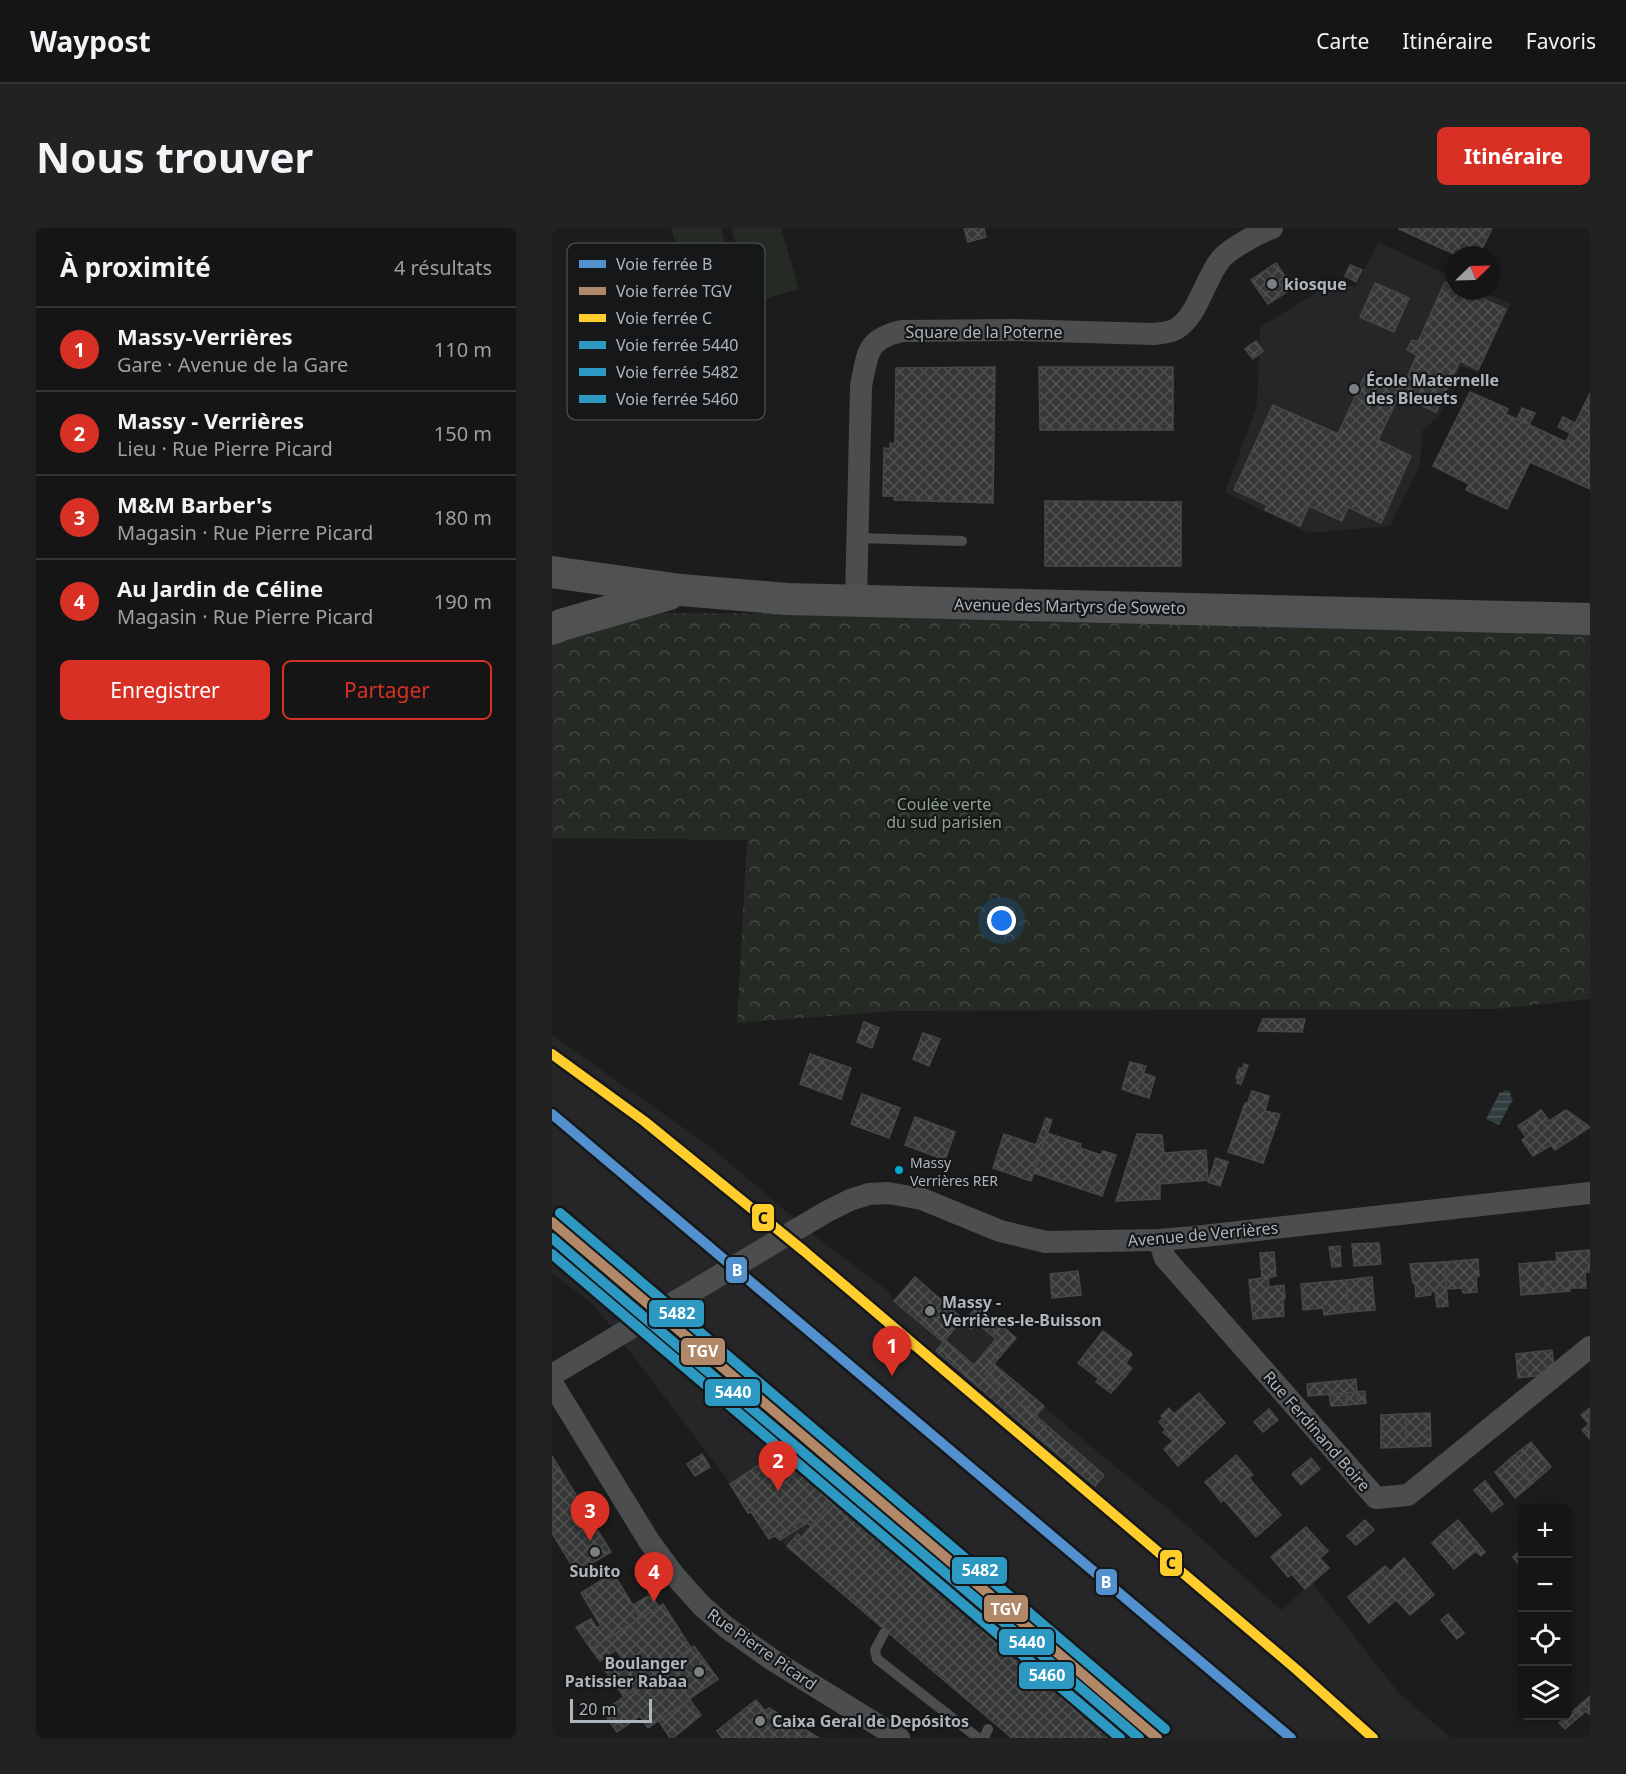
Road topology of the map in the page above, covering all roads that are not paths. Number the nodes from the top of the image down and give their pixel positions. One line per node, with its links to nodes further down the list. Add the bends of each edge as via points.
1 (1272, 228): 2 (street, Square de la Poterne, via 1221,258 1185,321 1167,332 902,331 886,334 874,342 861,386)
2 (858, 538): 3 (lane); 6 (street, Square de la Poterne)
3 (962, 541)
4 (552, 572): 5 (main road, Avenue des Martyrs de Soweto)
5 (681, 590): 6 (main road, Avenue des Martyrs de Soweto); 8 (main road)
6 (856, 601): 7 (main road, Avenue des Martyrs de Soweto)
7 (1590, 619)
8 (552, 629)
9 (1590, 1193): 10 (street, Avenue de Verrières)
10 (1159, 1240): 11 (street, Rue Ferdinand Boire, via 1165,1258 1376,1498 1408,1495); 12 (street, Avenue de Verrières, via 1046,1242 1000,1231 922,1199 869,1194 826,1212)
11 (1590, 1347)
12 (552, 1376)
13 (552, 1383): 15 (street, Rue Pierre Picard, via 649,1541 702,1606 774,1661)
14 (884, 1633): 16 (lane, via 875,1650 877,1659)
15 (899, 1738)
16 (978, 1738)

